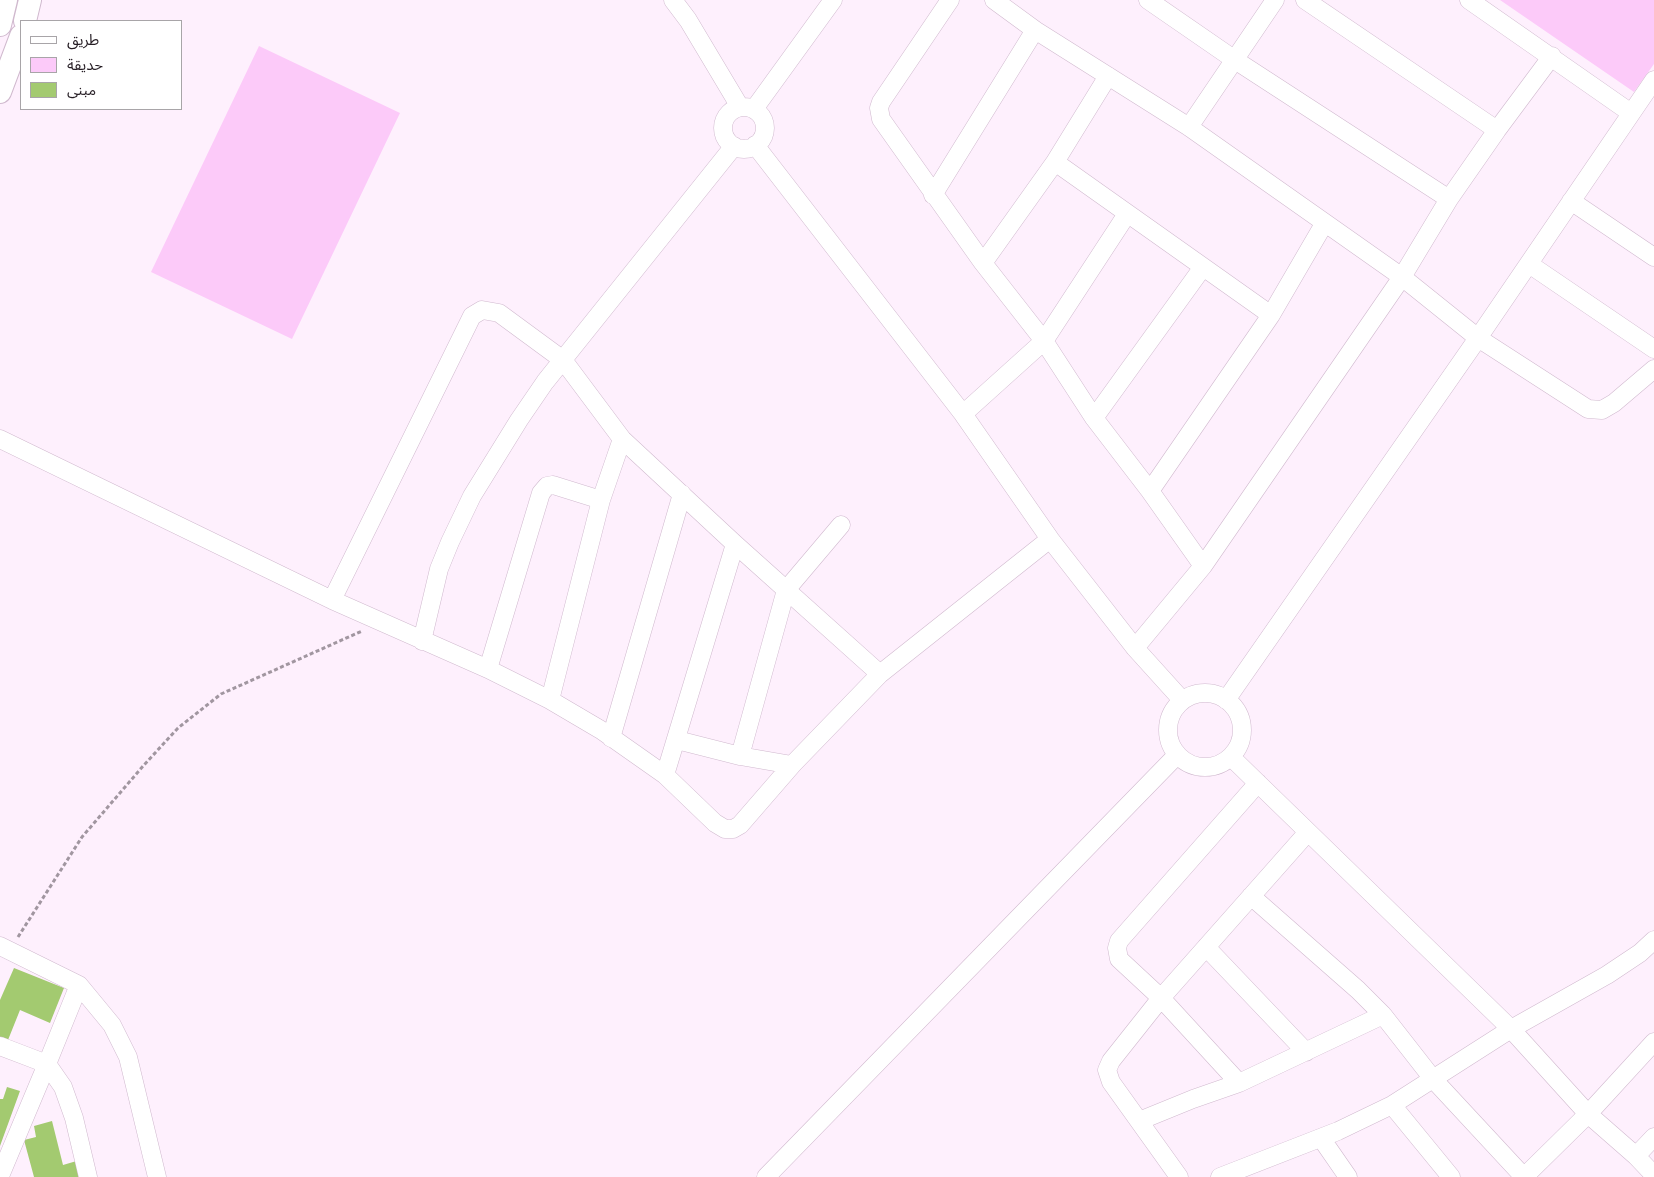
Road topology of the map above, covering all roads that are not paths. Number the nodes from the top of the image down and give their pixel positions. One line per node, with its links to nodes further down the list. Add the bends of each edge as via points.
1 (6, 0): 12 (main road)
2 (30, 0): 11 (main road)
3 (673, 0): 20 (street)
4 (833, 0): 20 (street)
5 (950, 0): 27 (street, via 879,108 880,119)
6 (994, 0): 13 (street)
7 (1148, 0): 16 (street)
8 (1275, 0): 16 (street)
9 (1305, 0): 23 (street)
10 (1469, 0): 15 (street)
11 (25, 20)
12 (0, 25)
13 (1035, 30): 17 (street); 27 (street)
14 (20, 39): 19 (main road)
15 (1552, 56): 21 (street); 23 (street)
16 (1235, 60): 22 (street); 28 (street)
17 (1108, 76): 22 (street); 26 (street)
18 (1654, 80): 21 (street)
19 (0, 92)
20 (747, 108): 24 (street, via 759,114 765,127 764,134); 25 (street, via 733,110 724,121 728,141)
21 (1631, 112): 29 (street)
22 (1189, 128): 31 (street)
23 (1497, 130): 28 (street)
24 (755, 145): 25 (street, via 748,148); 43 (street)
25 (734, 146): 41 (street)
26 (1056, 162): 30 (street); 33 (street)
27 (933, 195): 33 (street)
28 (1450, 199): 36 (street)
29 (1571, 201): 32 (street); 34 (street)
30 (1128, 214): 35 (street); 39 (street)
31 (1324, 224): 36 (street); 37 (street)
32 (1653, 254)
33 (983, 263): 39 (street)
34 (1529, 264): 38 (street); 40 (street)
35 (1203, 267): 37 (street); 44 (street)
36 (1402, 277): 38 (street); 53 (street)
37 (1271, 315): 47 (street)
38 (1478, 338): 42 (street, via 1588,409 1602,410); 62 (street)
39 (1044, 341): 43 (street); 44 (street)
40 (1654, 350)
41 (563, 360): 46 (street); 55 (street, via 498,313 482,310 472,316); 56 (street, via 545,382 472,496 440,569)
42 (1654, 369)
43 (963, 414): 51 (street)
44 (1094, 418): 47 (street)
45 (0, 439): 55 (street)
46 (622, 439): 48 (street); 49 (street)
47 (1150, 491): 53 (street)
48 (682, 494): 52 (street); 63 (street)
49 (601, 500): 58 (street, via 553,485 541,493); 60 (street)
50 (841, 525): 54 (street)
51 (1050, 539): 57 (street); 59 (street)
52 (735, 544): 54 (street); 64 (street)
53 (1204, 566): 57 (street)
54 (786, 590): 59 (street); 66 (street)
55 (332, 600): 56 (street)
56 (422, 641): 58 (street)
57 (1135, 648): 61 (street)
58 (488, 669): 60 (street)
59 (880, 674): 68 (street)
60 (550, 700): 63 (street)
61 (1182, 700): 62 (street, via 1204,693); 65 (street, via 1168,720 1170,745)
62 (1226, 700): 67 (street, via 1234,707 1242,727 1238,748)
63 (611, 738): 69 (street)
64 (677, 740): 66 (street); 69 (street)
65 (1177, 755): 67 (street, via 1198,767 1221,764); 98 (street)
66 (740, 756): 68 (street)
67 (1231, 757): 70 (street)
68 (792, 765): 69 (street, via 733,829 725,829 715,823)
69 (665, 775)
70 (1258, 784): 71 (street); 77 (street, via 1119,941 1119,959)
71 (1308, 832): 72 (street); 79 (street)
72 (1251, 896): 75 (street); 78 (street)
73 (1654, 940): 79 (street, via 1607,975)
74 (5, 948): 76 (street)
75 (1206, 948): 77 (street); 82 (street)
76 (78, 985): 83 (street); 97 (street, via 112,1025 128,1057)
77 (1161, 998): 85 (street); 88 (street, via 1110,1061 1107,1070 1111,1082)
78 (1383, 1015): 82 (street); 84 (street)
79 (1511, 1029): 84 (street); 87 (street)
80 (1654, 1042): 87 (street)
81 (0, 1046): 83 (street)
82 (1306, 1052): 85 (street)
83 (47, 1064): 91 (street); 96 (street, via 63,1086)
84 (1433, 1079): 86 (street); 103 (street)
85 (1239, 1083): 88 (street)
86 (1392, 1105): 90 (street); 102 (street)
87 (1588, 1114): 92 (street); 103 (street)
88 (1139, 1121): 99 (street)
89 (1654, 1137): 92 (street)
90 (1321, 1138): 100 (street); 101 (street)
91 (9, 1154): 94 (street); 95 (street)
92 (1636, 1156): 93 (street)
93 (1654, 1175)
94 (0, 1176)
95 (15, 1177)
96 (88, 1177)
97 (157, 1177)
98 (766, 1177)
99 (1179, 1177)
100 (1220, 1177)
101 (1348, 1177)
102 (1451, 1177)
103 (1524, 1177)

